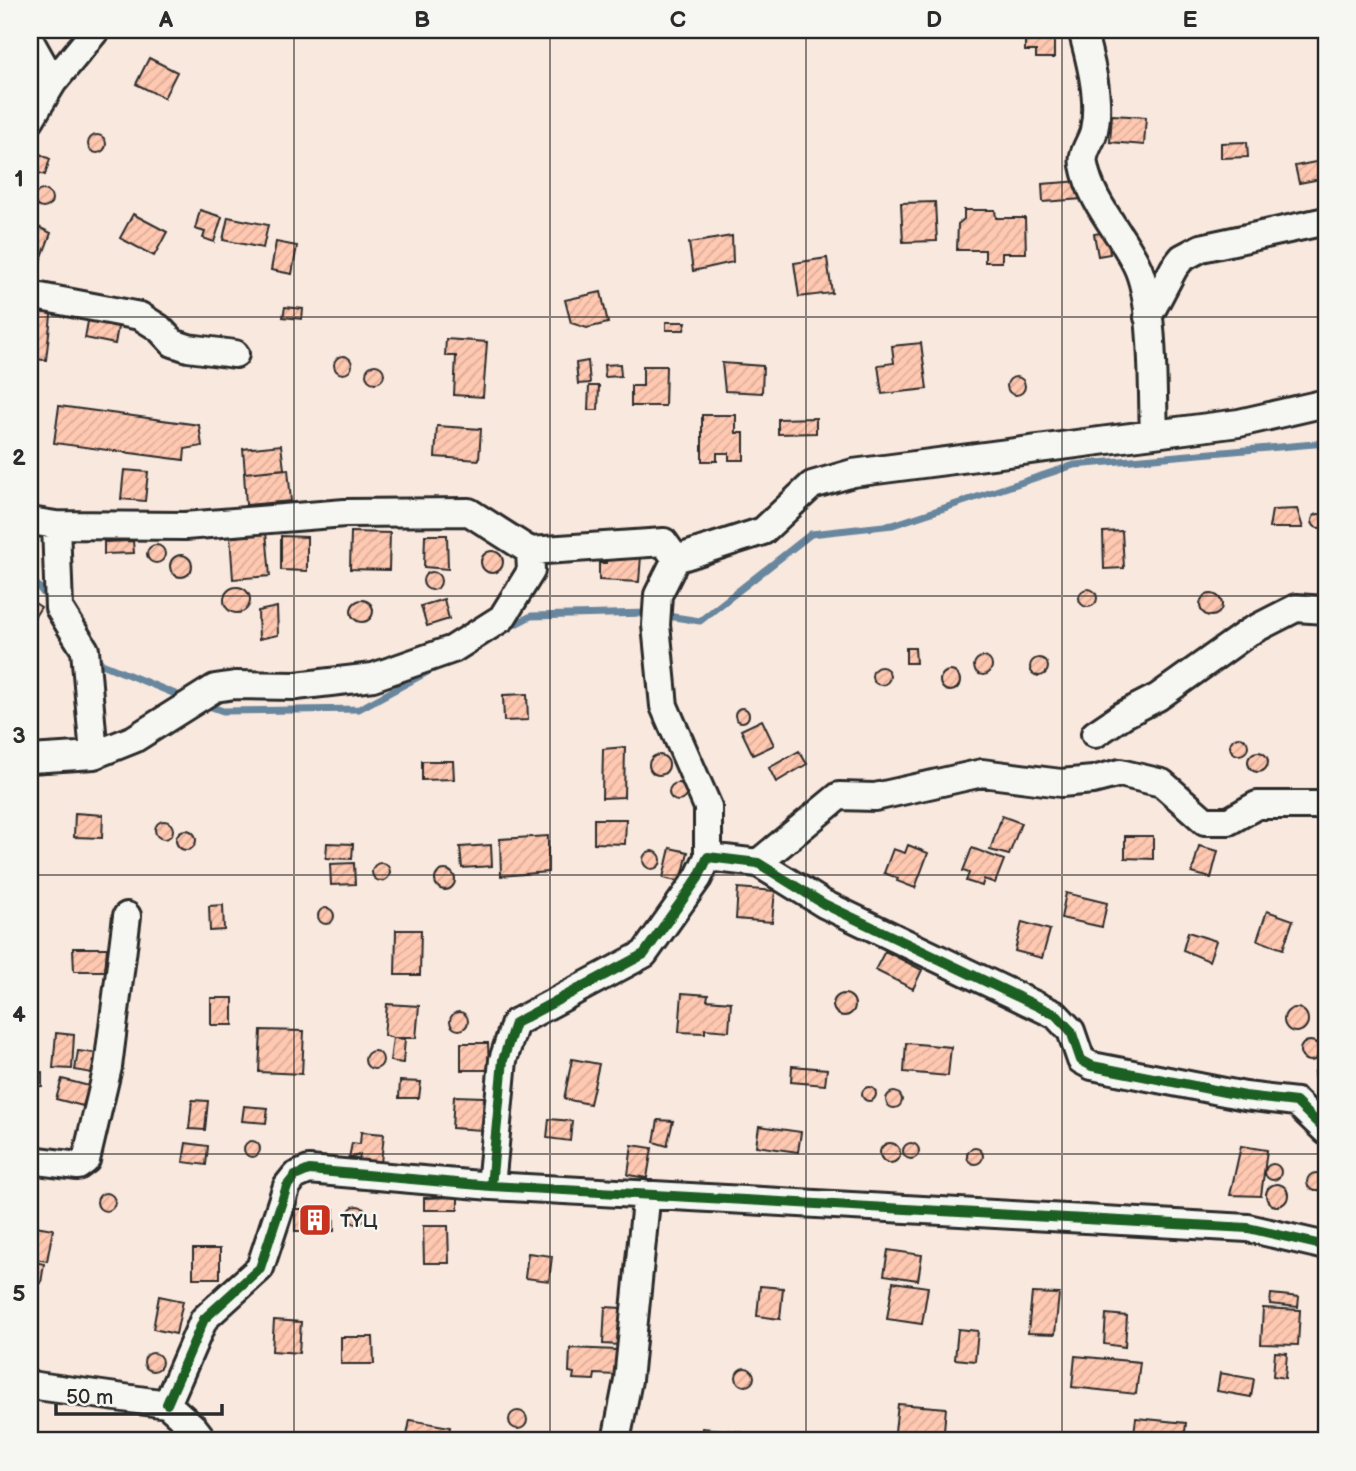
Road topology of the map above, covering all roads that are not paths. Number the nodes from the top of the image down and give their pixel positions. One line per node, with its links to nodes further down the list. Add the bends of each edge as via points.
1 (96, 30): 4 (street)
2 (1082, 30): 8 (street, via 1092,66 1095,107 1094,131 1083,162 1089,183 1136,264)
3 (30, 41): 4 (street)
4 (53, 82): 5 (street)
5 (30, 120)
6 (1326, 221): 8 (street, via 1201,248 1182,258)
7 (30, 295): 9 (street, via 140,317 173,343)
8 (1148, 317): 11 (street)
9 (235, 354)
10 (1326, 403): 11 (street, via 1239,423)
11 (1154, 434): 15 (street, via 853,473 812,485 763,531)
12 (30, 522): 13 (street)
13 (56, 525): 14 (street, via 185,526 345,513 469,512); 18 (street, via 59,608 85,650)
14 (530, 551): 15 (street, via 664,542); 18 (street, via 531,571 502,618 453,649 373,677 296,686 215,688 134,739)
15 (676, 559): 21 (street, via 658,595 656,625 664,706 708,807)
16 (1326, 610): 17 (street, via 1296,608 1248,632 1158,697)
17 (1095, 734)
18 (94, 755): 19 (street)
19 (30, 759)
20 (1326, 805): 22 (street, via 1257,806 1229,821 1205,821 1162,783 1120,773 1061,783 982,773 875,797 839,796)
21 (708, 857): 22 (street); 26 (street, via 645,954 515,1023 503,1060)
22 (758, 863): 24 (street, via 824,904 1056,1015 1071,1031 1081,1060 1092,1066 1296,1102)
23 (127, 916): 25 (street, via 108,1067 86,1160 78,1166)
24 (1326, 1131)
25 (30, 1160)
26 (491, 1186): 27 (street); 30 (street, via 309,1170 295,1175 287,1185 260,1268 204,1319)
27 (643, 1194): 28 (street, via 1248,1228); 32 (street, via 646,1201 628,1380)
28 (1326, 1246)
29 (30, 1385): 30 (street)
30 (167, 1404): 31 (street)
31 (204, 1441)
32 (616, 1441)

